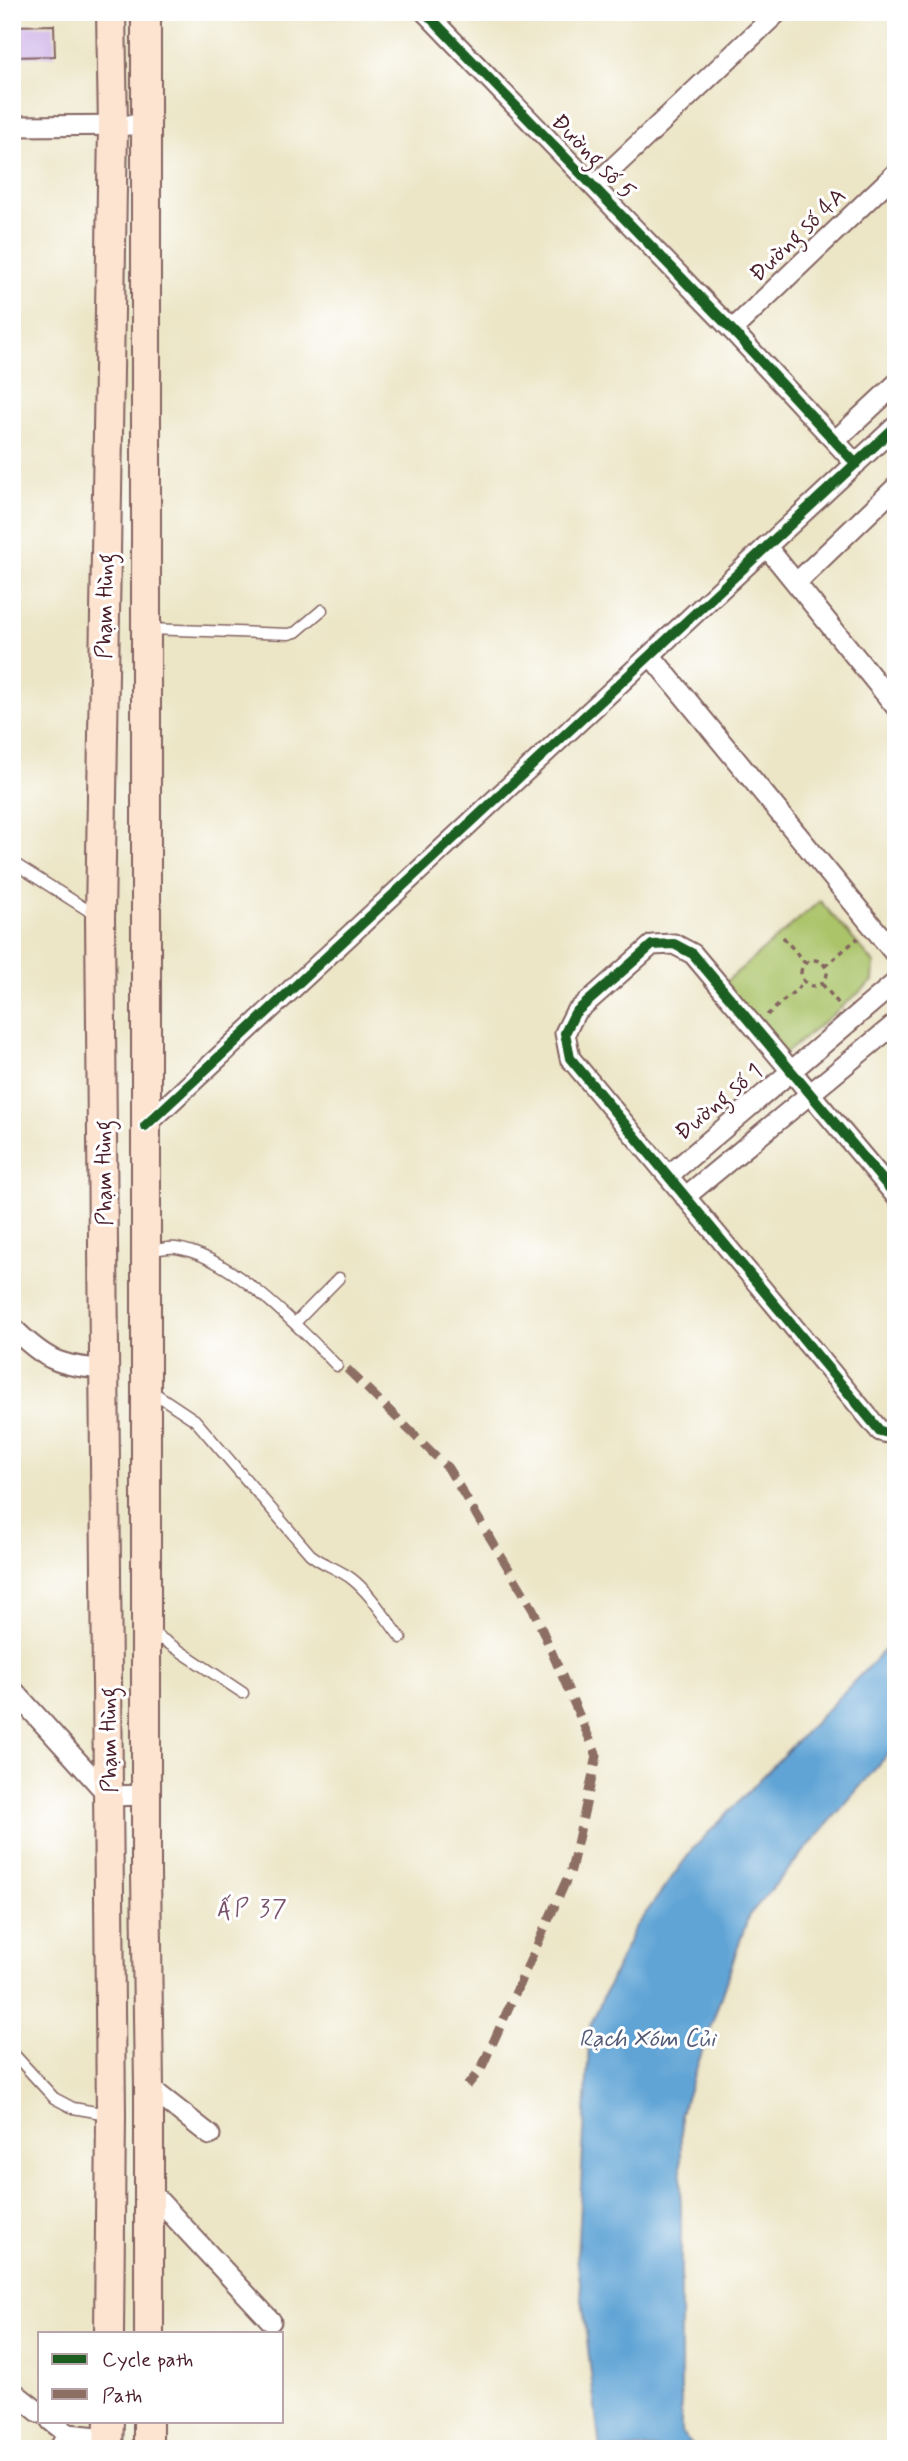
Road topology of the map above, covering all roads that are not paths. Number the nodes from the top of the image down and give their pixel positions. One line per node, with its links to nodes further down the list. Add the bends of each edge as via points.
1 (111, 12): 7 (main road, Phạm Hùng)
2 (146, 12): 5 (main road, Phạm Hùng)
3 (425, 12): 9 (street, Đường số 5)
4 (778, 12): 9 (street)
5 (147, 125): 7 (street); 19 (main road, Phạm Hùng)
6 (12, 126): 7 (street)
7 (113, 127): 23 (main road, Phạm Hùng)
8 (896, 173): 10 (street, Đường số 4A)
9 (594, 186): 10 (street, Đường số 5)
10 (732, 330): 13 (street, Đường số 5)
11 (896, 384): 13 (street)
12 (896, 426): 14 (street)
13 (835, 441): 14 (street, Đường số 5)
14 (856, 464): 16 (street)
15 (896, 488): 17 (street)
16 (766, 546): 17 (street); 20 (street)
17 (796, 583): 21 (street)
18 (322, 610): 19 (lane, via 289,634)
19 (148, 629): 29 (main road, Phạm Hùng)
20 (651, 656): 24 (street); 29 (street)
21 (896, 707)
22 (12, 862): 23 (lane)
23 (100, 918): 38 (main road, Phạm Hùng)
24 (896, 955)
25 (896, 982): 27 (street, Đường số 1)
26 (896, 1023): 28 (street)
27 (792, 1070): 28 (street); 30 (street, Đường số 1); 30 (street, via 693,954 674,944 652,945 575,1013 565,1033 570,1058)
28 (811, 1093): 31 (street); 32 (street)
29 (145, 1126): 33 (main road, Phạm Hùng)
30 (668, 1176): 32 (street)
31 (896, 1196)
32 (685, 1197): 40 (street, via 880,1431)
33 (145, 1250): 35 (lane, via 177,1248 219,1264); 39 (main road, Phạm Hùng)
34 (339, 1278): 35 (lane)
35 (295, 1323): 37 (lane)
36 (12, 1326): 38 (street, via 31,1346 60,1363)
37 (337, 1366)
38 (105, 1370): 45 (main road, Phạm Hùng)
39 (146, 1388): 41 (main road, Phạm Hùng); 42 (lane, via 195,1420 310,1554 355,1581)
40 (896, 1435)
41 (146, 1629): 44 (lane); 46 (main road, Phạm Hùng)
42 (401, 1638)
43 (12, 1689): 45 (street)
44 (243, 1693)
45 (109, 1796): 46 (street); 49 (main road, Phạm Hùng)
46 (146, 1796): 48 (main road, Phạm Hùng)
47 (12, 2052): 49 (lane, via 54,2098 73,2108)
48 (149, 2087): 50 (street); 51 (main road, Phạm Hùng)
49 (111, 2115): 53 (main road, Phạm Hùng)
50 (210, 2135)
51 (149, 2190): 52 (street); 54 (main road, Phạm Hùng)
52 (271, 2321)
53 (109, 2332)
54 (149, 2332)
55 (12, 2391): 56 (street)
56 (38, 2411)
57 (52, 2422): 60 (street)
58 (149, 2422): 61 (main road)
59 (109, 2436): 60 (street)
60 (64, 2442)
61 (148, 2449)

